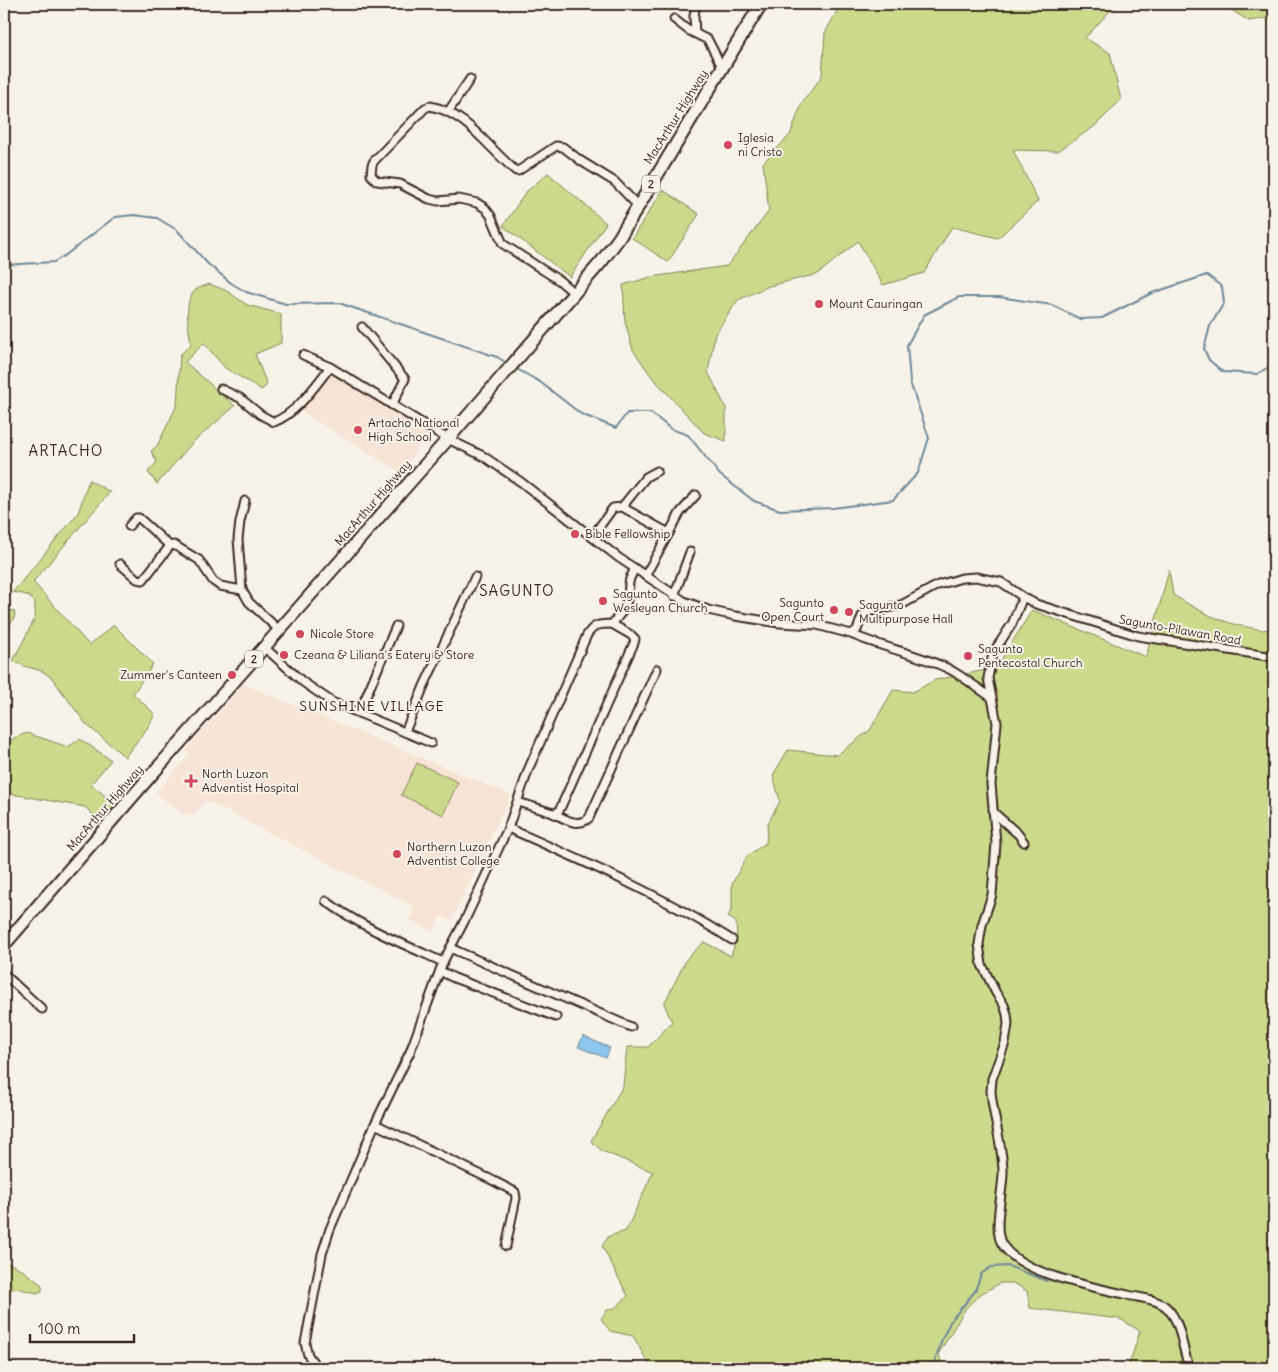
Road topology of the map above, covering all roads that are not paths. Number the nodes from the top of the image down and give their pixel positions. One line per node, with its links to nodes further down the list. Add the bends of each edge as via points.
1 (696, 4): 4 (street)
2 (760, 4): 5 (highway, MacArthur Highway / 2)
3 (674, 19): 4 (street)
4 (695, 33): 5 (street, via 711,44)
5 (722, 68): 8 (highway, MacArthur Highway / 2)
6 (470, 78): 7 (street)
7 (448, 112): 8 (street, via 464,121 516,171 556,146 563,147 615,182); 9 (street, via 430,106 426,108 374,161 371,171 374,179 381,183 400,184 429,199 477,203 491,216 503,244)
8 (637, 205): 9 (highway, MacArthur Highway / 2, via 619,238)
9 (574, 293): 15 (highway, MacArthur Highway / 2)
10 (362, 327): 14 (street, via 405,379)
11 (303, 355): 12 (street)
12 (330, 367): 13 (street, via 303,400 274,422); 14 (street)
13 (221, 389)
14 (392, 404): 15 (street)
15 (448, 439): 22 (street, via 483,456); 34 (highway, MacArthur Highway / 2)
16 (657, 471): 19 (street, via 646,477)
17 (696, 495): 21 (street, via 680,513)
18 (245, 501): 29 (street, via 238,540)
19 (622, 507): 21 (street); 22 (street, via 613,508)
20 (129, 526): 23 (street, via 139,518)
21 (669, 533): 27 (street)
22 (592, 537): 26 (street)
23 (170, 546): 25 (street, via 143,580); 29 (street, via 181,548 199,560 220,586)
24 (690, 552): 30 (street)
25 (120, 564)
26 (634, 569): 27 (street); 32 (street, via 628,579 627,602)
27 (645, 576): 30 (street)
28 (475, 577): 41 (street)
29 (242, 590): 34 (street, via 249,602)
30 (674, 596): 35 (street, via 695,606 735,616 817,625)
31 (1023, 597): 35 (street, Sagunto-Pilawan Road, via 1001,582 962,578 938,585 901,605 867,612 856,632); 37 (street, Sagunto-Pilawan Road, via 1052,610 1132,635); 39 (street, via 1012,624 991,657 988,678)
32 (612, 624): 43 (street, via 598,624 587,635 528,768); 45 (street, via 631,635 634,643 560,810)
33 (396, 626): 40 (street)
34 (279, 630): 36 (highway, MacArthur Highway / 2)
35 (851, 634): 39 (street, via 949,670)
36 (264, 647): 40 (street, via 326,699); 50 (highway, MacArthur Highway / 2)
37 (1274, 657)
38 (657, 669): 45 (street, via 589,818 574,823)
39 (991, 697): 44 (street, via 997,723 990,784)
40 (359, 713): 41 (street)
41 (405, 732): 42 (street)
42 (431, 744)
43 (518, 802): 45 (street); 46 (street)
44 (993, 812): 47 (street); 61 (street, via 996,843 992,895 978,944 982,965 1004,1005 1008,1024 991,1091 1003,1169 998,1226 1000,1239 1011,1255 1048,1275 1166,1307 1178,1328)
45 (553, 813)
46 (508, 828): 49 (street, via 664,901); 51 (street)
47 (1024, 842)
48 (326, 901): 52 (street, via 385,936)
49 (732, 940)
50 (4, 945)
51 (450, 948): 52 (street); 57 (street)
52 (443, 962): 53 (street)
53 (440, 970): 56 (street); 58 (street, via 410,1052)
54 (4, 974): 55 (street)
55 (42, 1009)
56 (556, 1017)
57 (631, 1026)
58 (375, 1124): 59 (street, via 515,1192); 60 (street, via 322,1254 305,1342 308,1355)
59 (506, 1246)
60 (317, 1368)
61 (1190, 1368)

